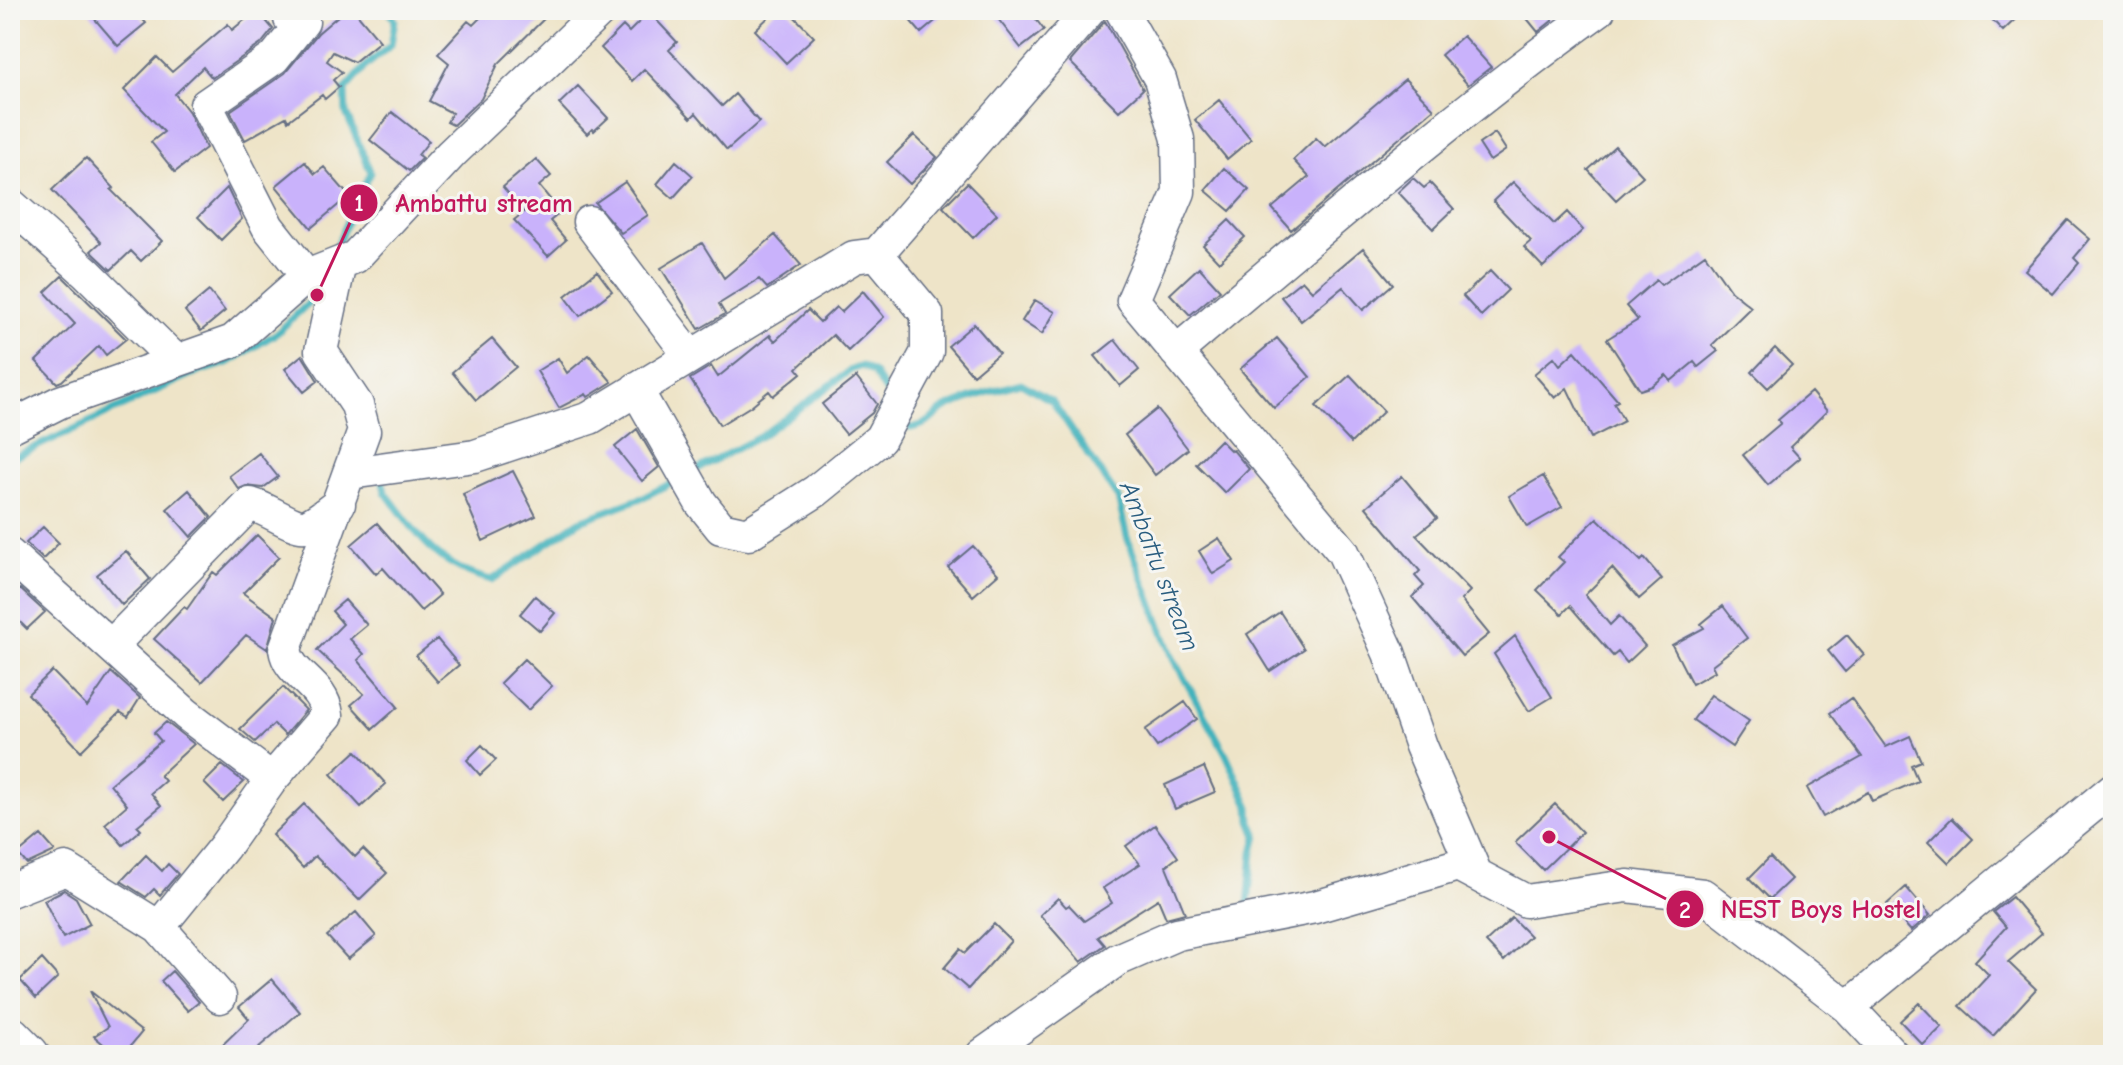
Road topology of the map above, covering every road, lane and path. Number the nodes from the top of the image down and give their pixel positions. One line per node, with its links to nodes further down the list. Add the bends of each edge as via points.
1 (289, 10): 9 (street, via 290,19 303,22 274,58 206,105 268,227)
2 (601, 10): 9 (street, via 451,154 355,257)
3 (1090, 10): 8 (street)
4 (1121, 10): 10 (street, via 1160,79 1178,139 1179,192 1133,300)
5 (1599, 10): 10 (street, via 1521,67)
6 (10, 204): 12 (street)
7 (589, 222): 11 (street)
8 (877, 254): 11 (street, via 854,257); 13 (street, via 927,314 927,352 880,439 816,491 748,534 721,528)
9 (324, 269): 12 (street, via 233,341); 15 (street, via 324,336 357,405)
10 (1176, 352): 21 (street, via 1343,552)
11 (690, 356): 13 (street)
12 (176, 361): 14 (street, via 60,402)
13 (636, 389): 15 (street, via 590,418 475,456)
14 (10, 427)
15 (367, 471): 16 (street)
16 (339, 504): 18 (street, via 305,526 250,504); 19 (street, via 285,649 286,660 326,701 327,715)
17 (10, 555): 18 (street)
18 (111, 646): 19 (street, via 186,714)
19 (272, 779): 23 (street)
20 (2113, 789): 25 (street)
21 (1476, 874): 25 (street, via 1526,901 1627,886 1703,895); 28 (street, via 1458,865 1315,907 1177,934 1117,960)
22 (10, 891): 23 (street, via 66,869)
23 (159, 927): 24 (street)
24 (220, 997)
25 (1848, 1007): 29 (street)
26 (10, 1036): 27 (main road)
27 (29, 1055)
28 (982, 1055)
29 (1893, 1055)

